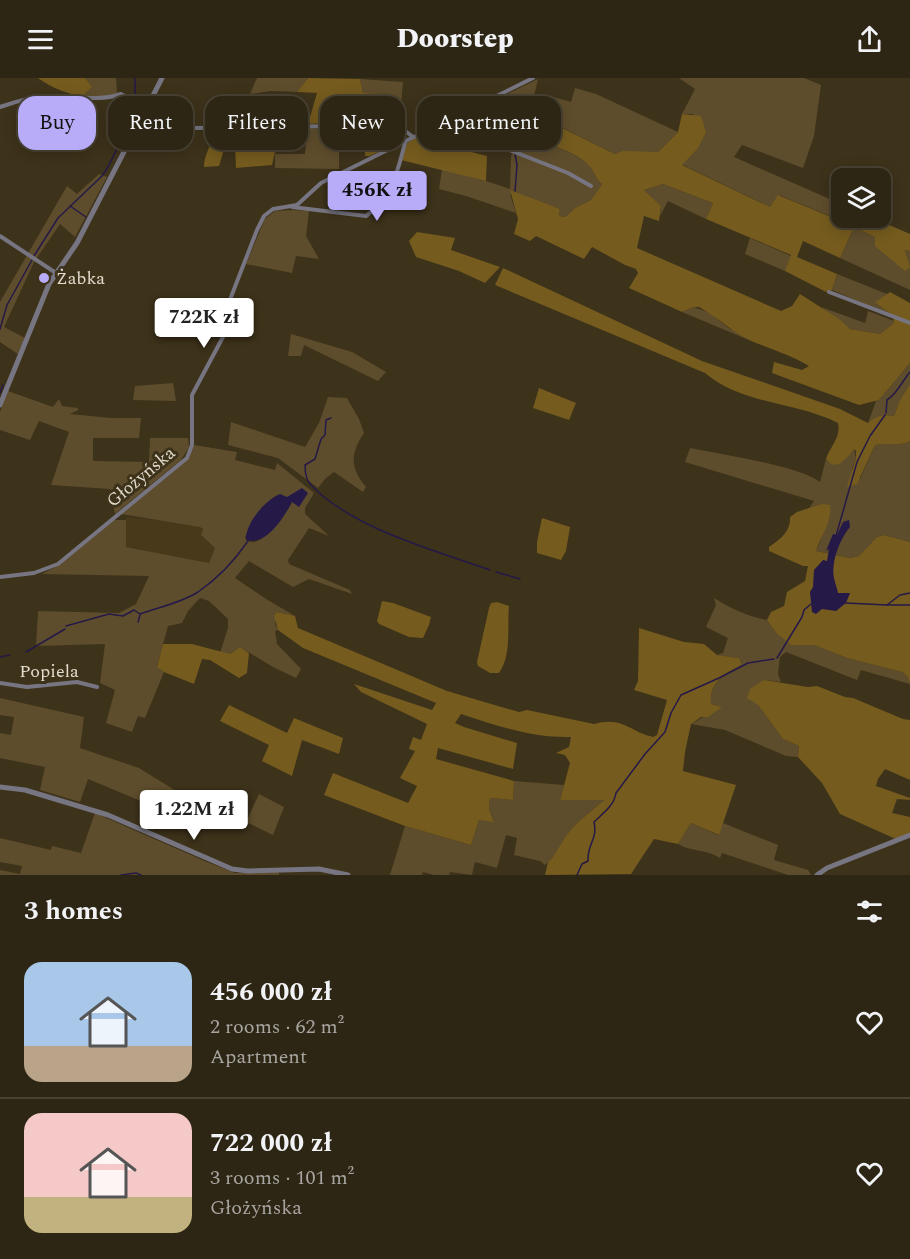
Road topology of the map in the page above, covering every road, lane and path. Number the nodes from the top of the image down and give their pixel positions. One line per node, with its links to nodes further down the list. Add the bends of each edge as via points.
1 (162, 78): 3 (street)
2 (533, 78): 4 (street, Głożyńska)
3 (151, 96)
4 (497, 96)
5 (108, 97): 6 (street, via 53,96)
6 (0, 107)
7 (193, 128): 9 (street, via 378,123 389,124)
8 (417, 135): 9 (street, Głożyńska)
9 (413, 137): 10 (street, Głożyńska)
10 (405, 142)
11 (124, 150): 18 (street, via 77,243)
12 (389, 150): 16 (street, Głożyńska, via 321,183)
13 (403, 150): 16 (street, via 388,195 366,216)
14 (510, 150): 15 (street)
15 (591, 186)
16 (291, 207): 22 (street, Głożyńska, via 273,208 264,216 240,269 231,297 229,322 192,395 192,445 187,458 58,564 34,573)
17 (0, 236): 18 (street)
18 (56, 273): 21 (street)
19 (829, 292): 20 (street)
20 (910, 323)
21 (0, 405)
22 (0, 577)
23 (0, 683): 24 (street, Popiela, via 27,687 77,682)
24 (97, 687)
25 (0, 787): 27 (street, via 25,790 108,815 232,869 319,869)
26 (910, 835): 28 (street)
27 (348, 875)
28 (817, 875)

